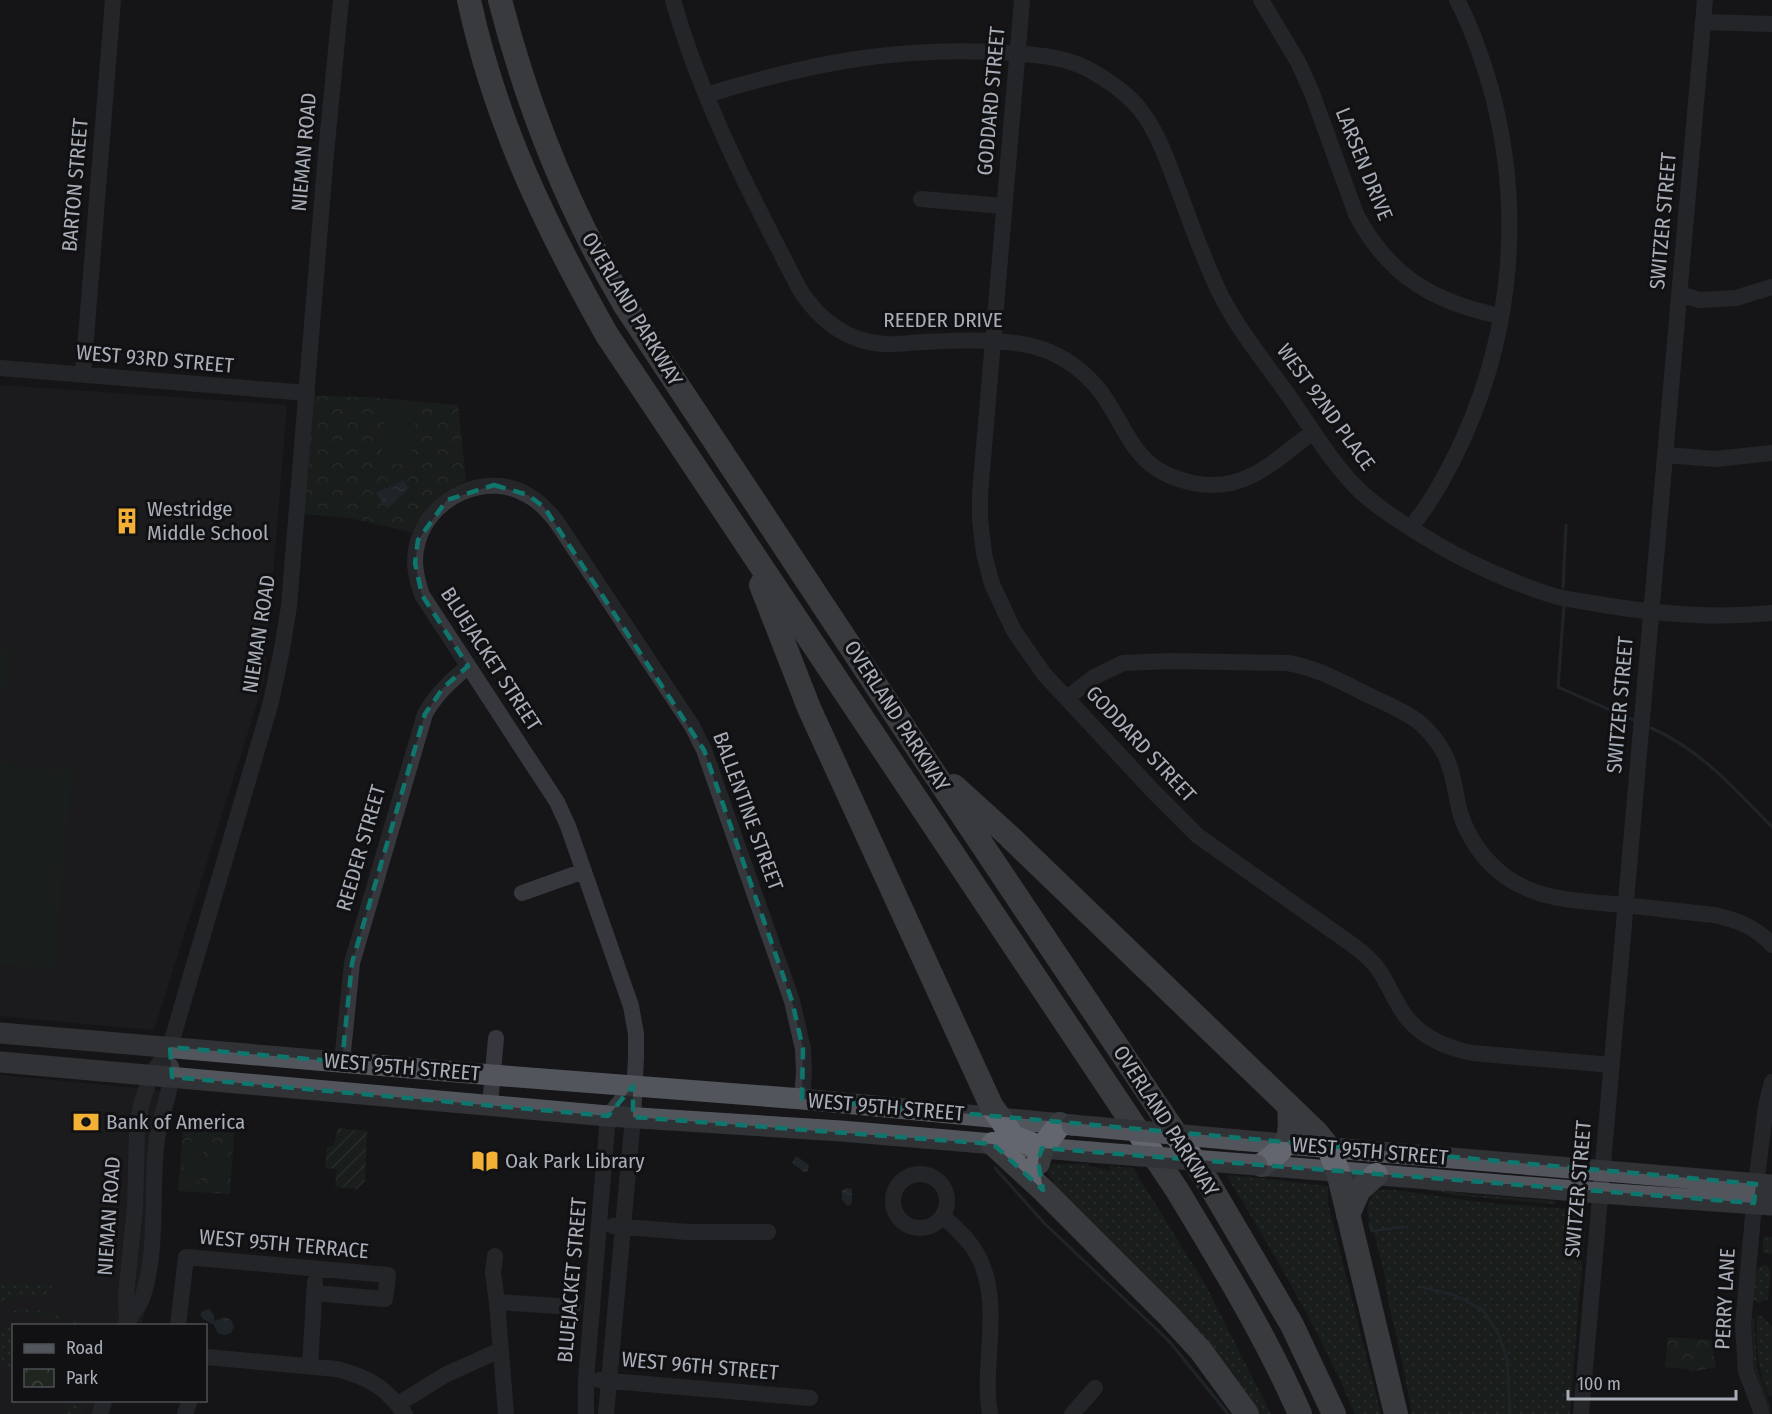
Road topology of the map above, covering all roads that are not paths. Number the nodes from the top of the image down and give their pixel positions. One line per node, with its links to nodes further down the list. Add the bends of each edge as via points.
1 (113, 0): 21 (street, BARTON STREET)
2 (341, 0): 22 (street, NIEMAN ROAD)
3 (469, 0): 28 (highway, OVERLAND PARKWAY, via 503,122 550,229 607,335)
4 (500, 0): 33 (highway, OVERLAND PARKWAY, via 546,145 601,264)
5 (673, 0): 13 (street, REEDER DRIVE)
6 (1022, 0): 12 (street, GODDARD STREET)
7 (1261, 0): 18 (street, LARSEN DRIVE, via 1298,62 1356,214 1379,250 1398,271 1433,294 1453,304)
8 (1705, 0): 10 (street, SWITZER STREET)
9 (1461, 1): 18 (street, via 1498,116 1506,168 1509,257)
10 (1703, 22): 11 (street); 17 (street, SWITZER STREET)
11 (1772, 24)
12 (1018, 53): 13 (street, WEST 92ND PLACE, via 924,51 848,59 772,75); 15 (street, GODDARD STREET); 23 (street, WEST 92ND PLACE, via 1065,60 1092,71 1126,95 1143,113 1155,131 1217,289)
13 (706, 95): 19 (street, REEDER DRIVE, via 800,290 822,317 846,335 882,344)
14 (921, 199): 15 (street, GODDARD STREET)
15 (1004, 206): 19 (street, GODDARD STREET)
16 (1772, 287): 17 (street, via 1750,295 1718,299 1699,300)
17 (1680, 294): 25 (street, SWITZER STREET)
18 (1501, 316): 27 (street, via 1494,353 1473,418 1453,462)
19 (993, 342): 23 (street, REEDER DRIVE, via 1030,346 1072,364 1100,391 1139,454 1160,471 1191,483 1220,485 1246,479 1271,465); 32 (street, GODDARD STREET, via 980,494 984,554 992,584 1014,632)
20 (0, 368): 21 (street, WEST 93RD STREET)
21 (83, 375): 22 (street, WEST 93RD STREET)
22 (307, 393): 40 (street, NIEMAN ROAD, via 289,606 281,656)
23 (1312, 432): 27 (street, WEST 92ND PLACE, via 1354,485)
24 (1772, 453): 25 (street, via 1715,459)
25 (1666, 455): 29 (street, SWITZER STREET)
26 (476, 487): 31 (street, BLUEJACKET STREET, via 435,510 418,540 415,563 422,595); 49 (street, BALLENTINE STREET, via 511,488 544,507 692,726 704,750 792,1001 803,1049)
27 (1410, 528): 29 (street, WEST 92ND PLACE, via 1473,564 1554,596)
28 (744, 541): 54 (highway, via 809,708); 93 (highway, OVERLAND PARKWAY, via 1177,1190 1271,1352)
29 (1651, 612): 30 (street, WEST 92ND PLACE, via 1714,616); 36 (street, SWITZER STREET)
30 (1772, 613)
31 (468, 666): 34 (street, BLUEJACKET STREET, via 557,802); 42 (street, REEDER STREET, via 443,688 424,714 352,963)
32 (1066, 698): 36 (street, via 1094,677 1123,663 1307,666 1410,716 1427,730 1448,762 1469,833 1490,864 1507,878 1547,897); 43 (street, GODDARD STREET, via 1198,836 1372,961 1407,1018 1420,1031 1472,1053)
33 (926, 761): 51 (highway); 94 (highway, OVERLAND PARKWAY, via 1208,1182 1292,1325)
34 (584, 870): 35 (street); 48 (street, BLUEJACKET STREET, via 631,1006 636,1034)
35 (522, 893)
36 (1626, 905): 37 (street, via 1734,919 1752,927); 43 (street, SWITZER STREET)
37 (1772, 945)
38 (0, 1032): 40 (main road, WEST 95TH STREET)
39 (496, 1038): 45 (street)
40 (170, 1047): 42 (main road, WEST 95TH STREET); 44 (street, NIEMAN ROAD); 46 (street, NIEMAN ROAD)
41 (0, 1062): 44 (main road, WEST 95TH STREET)
42 (342, 1062): 45 (main road, WEST 95TH STREET)
43 (1612, 1065): 61 (street, SWITZER STREET)
44 (151, 1075): 46 (main road, WEST 95TH STREET); 77 (street, NIEMAN ROAD, via 136,1131)
45 (492, 1076): 48 (main road, WEST 95TH STREET); 50 (street)
46 (172, 1077): 50 (main road, WEST 95TH STREET); 77 (street, NIEMAN ROAD, via 157,1136 154,1218 143,1297)
47 (1772, 1082): 66 (street, PERRY LANE, via 1766,1106)
48 (633, 1086): 49 (main road, WEST 95TH STREET); 52 (street); 53 (street, BLUEJACKET STREET)
49 (802, 1099): 54 (main road, WEST 95TH STREET)
50 (489, 1105): 52 (main road, WEST 95TH STREET)
51 (1289, 1106): 56 (highway, via 1291,1130); 59 (highway)
52 (608, 1116): 53 (main road, WEST 95TH STREET); 69 (street, BLUEJACKET STREET)
53 (633, 1117): 57 (main road, WEST 95TH STREET); 70 (street, BLUEJACKET STREET)
54 (998, 1117): 55 (main road, WEST 95TH STREET); 58 (highway, via 1013,1137)
55 (1066, 1124): 56 (main road, WEST 95TH STREET, bridge); 58 (highway)
56 (1287, 1143): 59 (main road, WEST 95TH STREET); 60 (highway)
57 (993, 1144): 58 (main road, WEST 95TH STREET); 64 (highway)
58 (1042, 1148): 60 (main road, WEST 95TH STREET, bridge); 64 (highway, via 1039,1169)
59 (1329, 1148): 61 (main road, WEST 95TH STREET); 62 (highway)
60 (1259, 1165): 62 (main road, WEST 95TH STREET)
61 (1602, 1171): 65 (street, SWITZER STREET); 66 (main road, WEST 95TH STREET)
62 (1338, 1172): 63 (main road, WEST 95TH STREET); 67 (highway)
63 (1376, 1175): 65 (main road, WEST 95TH STREET); 67 (highway, via 1359,1190)
64 (1043, 1190): 92 (highway, via 1201,1351)
65 (1600, 1193): 66 (main road, WEST 95TH STREET); 96 (street, SWITZER STREET)
66 (1763, 1194): 97 (street, PERRY LANE, via 1743,1341 1746,1371)
67 (1348, 1215): 95 (highway)
68 (943, 1216): 90 (street, via 976,1252 989,1286 986,1376)
69 (599, 1225): 70 (street); 82 (street, BLUEJACKET STREET)
70 (623, 1227): 71 (street); 83 (street, BLUEJACKET STREET)
71 (768, 1232)
72 (495, 1256): 75 (street)
73 (316, 1270): 74 (street); 74 (street, WEST 95TH TERRACE, via 388,1275 385,1299); 78 (street, WEST 95TH TERRACE, via 186,1257)
74 (314, 1293): 81 (street)
75 (497, 1302): 76 (street); 79 (street)
76 (573, 1307)
77 (126, 1324)
78 (178, 1324)
79 (500, 1350): 86 (street, via 445,1375); 87 (street)
80 (207, 1358): 81 (street)
81 (310, 1366): 86 (street, via 357,1374 380,1386)
82 (586, 1379): 83 (street, WEST 96TH STREET); 88 (street, BLUEJACKET STREET)
83 (609, 1381): 85 (street, WEST 96TH STREET); 89 (street, BLUEJACKET STREET)
84 (1095, 1388): 91 (street)
85 (810, 1398)
86 (401, 1409)
87 (506, 1414)
88 (586, 1414)
89 (606, 1414)
90 (990, 1414)
91 (1072, 1414)
92 (1247, 1414)
93 (1300, 1414)
94 (1334, 1414)
95 (1396, 1414)
96 (1581, 1414)
97 (1762, 1414)

